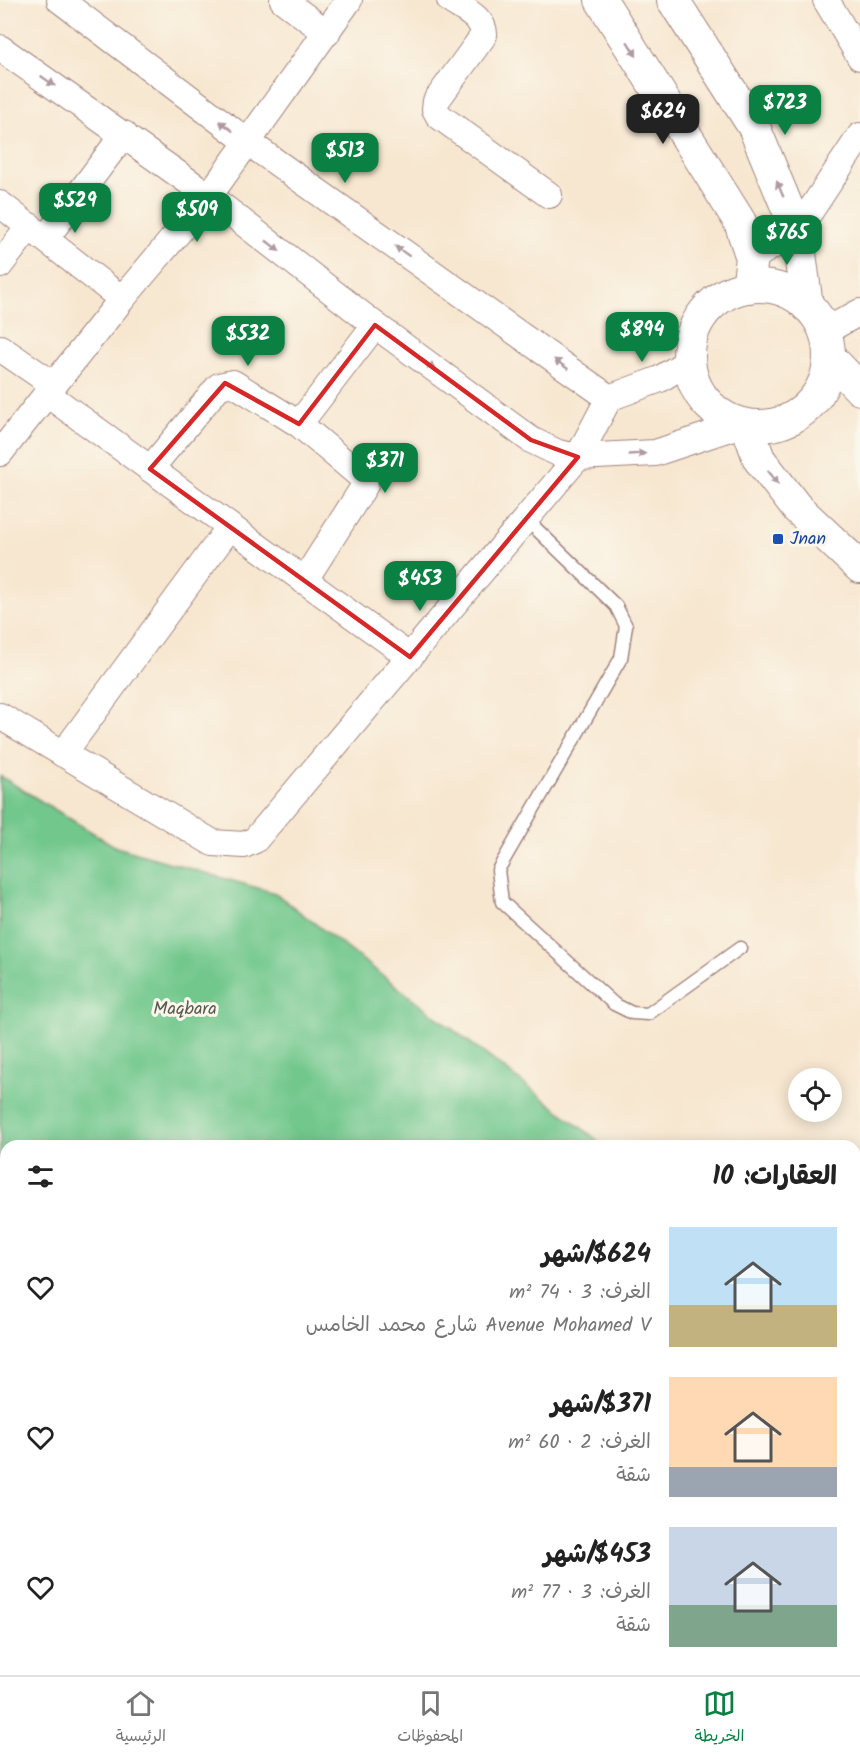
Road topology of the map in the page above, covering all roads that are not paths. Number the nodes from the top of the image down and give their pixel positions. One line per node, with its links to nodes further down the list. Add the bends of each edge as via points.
1 (60, 0): 13 (street, one-way to 1)
2 (284, 0): 8 (street)
3 (349, 0): 8 (street)
4 (450, 0): 14 (street, via 480,21 484,35 436,101 435,109 439,116)
5 (601, 0): 20 (street, one-way to 20, via 740,222)
6 (673, 0): 17 (street, one-way to 6, via 754,127)
7 (826, 0): 10 (street)
8 (327, 33): 13 (street)
9 (0, 48): 11 (street, one-way to 11)
10 (860, 57)
11 (124, 134): 15 (street); 18 (street)
12 (860, 136): 17 (street)
13 (249, 143): 15 (street); 30 (street, one-way to 13)
14 (549, 195)
15 (209, 196): 21 (street); 24 (street, one-way to 24)
16 (0, 204): 18 (street)
17 (797, 231): 20 (street); 22 (street)
18 (38, 232): 19 (street); 21 (street)
19 (0, 265)
20 (750, 273): 22 (street); 27 (street, via 711,305 699,321 691,340)
21 (122, 299): 28 (street)
22 (807, 306): 25 (street)
23 (860, 312): 25 (street)
24 (375, 325): 31 (street); 34 (street, one-way to 34, via 531,440 558,453)
25 (826, 344): 29 (street); 32 (street, via 822,386 804,410 777,424)
26 (0, 348): 28 (street)
27 (689, 361): 30 (street, via 660,379); 32 (street, via 693,378 712,408)
28 (50, 389): 33 (street); 35 (street)
29 (860, 389)
30 (609, 398): 34 (street)
31 (299, 424): 35 (street, via 233,383 225,382); 39 (street, via 363,478 365,485)
32 (744, 425): 34 (street, one-way to 32, via 655,453); 38 (street, one-way to 38, via 759,459 796,507)
33 (0, 453)
34 (578, 457): 36 (street)
35 (150, 469): 37 (street)
36 (526, 519): 40 (street); 43 (lane, via 616,606 626,626 621,658 498,870 502,902 614,1004 632,1013 648,1014)
37 (229, 528): 39 (street); 42 (street)
38 (860, 567)
39 (304, 581): 40 (street)
40 (410, 657): 42 (street, via 255,840 244,845 213,843)
41 (0, 716): 42 (street)
42 (63, 754)
43 (740, 948)

